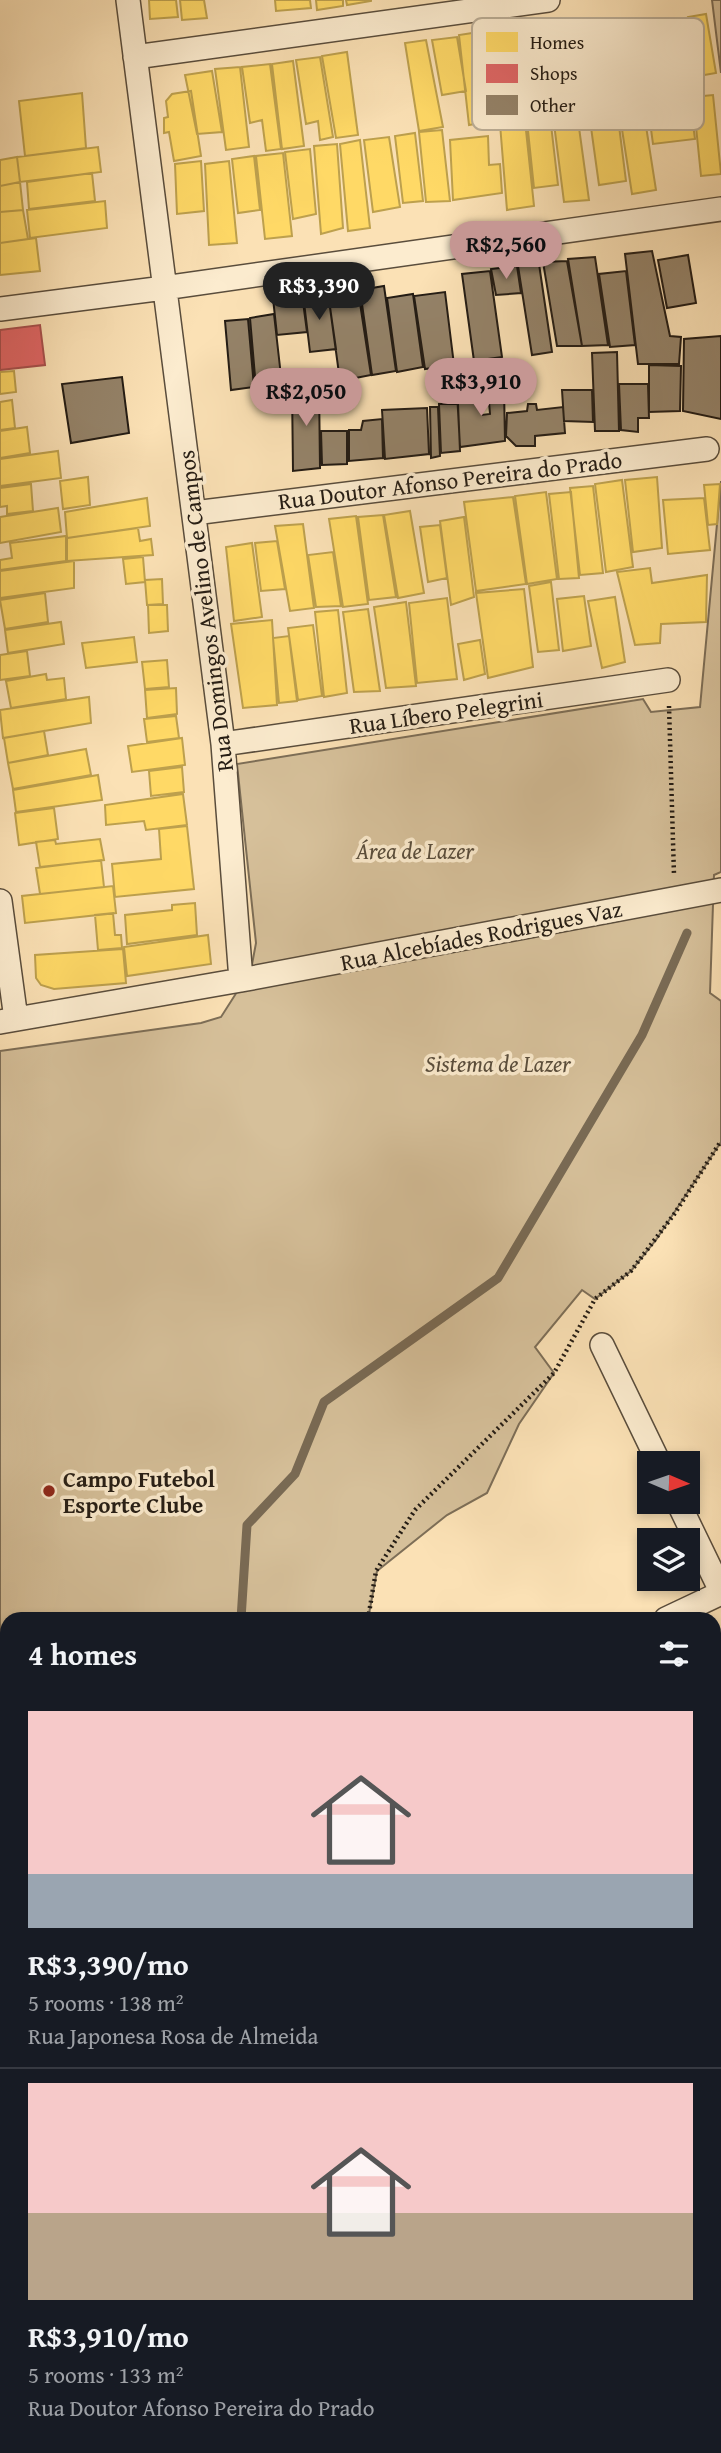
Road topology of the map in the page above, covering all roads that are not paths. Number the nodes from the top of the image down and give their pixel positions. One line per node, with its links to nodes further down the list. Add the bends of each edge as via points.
1 (128, 0): 3 (street, Rua Domingos Avelino de Campos)
2 (548, 0): 3 (street)
3 (135, 57): 5 (street, Rua Domingos Avelino de Campos)
4 (721, 209): 5 (street)
5 (164, 288): 6 (street); 8 (street, Rua Domingos Avelino de Campos)
6 (0, 309)
7 (707, 449): 8 (street, Rua Doutor Afonso Pereira do Prado)
8 (194, 513): 10 (street, Rua Domingos Avelino de Campos)
9 (668, 680): 10 (street, Rua Líbero Pelegrini)
10 (223, 744): 13 (street, Rua Domingos Avelino de Campos)
11 (721, 890): 13 (street, Rua Alcebíades Rodrigues Vaz)
12 (0, 901): 14 (street)
13 (241, 981): 14 (street)
14 (8, 1021)
15 (602, 1345): 16 (street)
16 (653, 1451)
17 (684, 1514): 18 (street)
18 (721, 1592): 19 (street)
19 (680, 1612)

